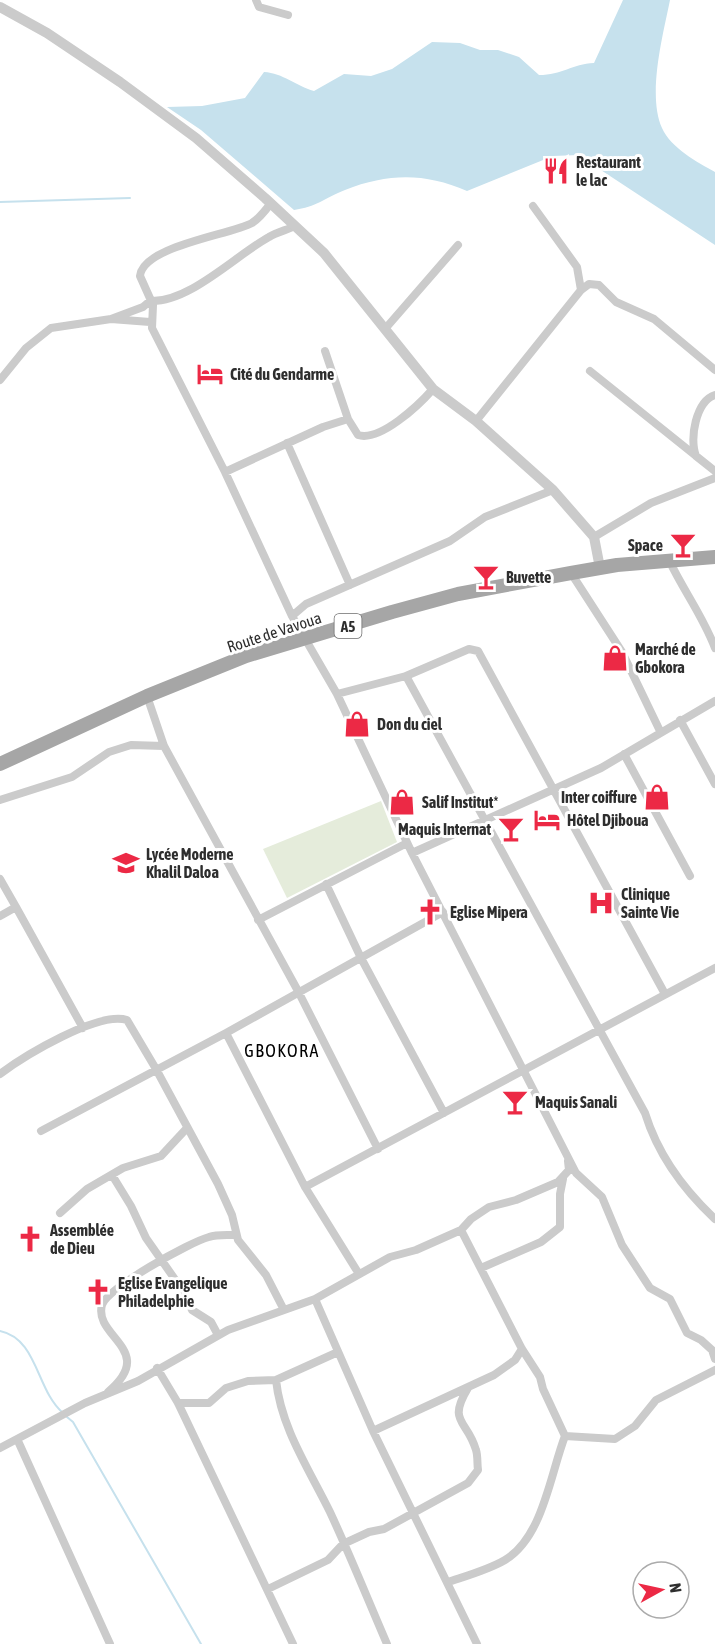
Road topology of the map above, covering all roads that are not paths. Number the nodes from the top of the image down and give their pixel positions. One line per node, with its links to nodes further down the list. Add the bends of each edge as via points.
1 (256, 0): 3 (street, via 259,7)
2 (0, 7): 4 (street, via 120,82 196,138)
3 (288, 15)
4 (271, 203): 6 (street); 9 (street, via 252,223 194,240 144,268 140,276)
5 (533, 206): 8 (street, via 577,267)
6 (295, 226): 9 (street, via 269,237 207,281 162,302); 12 (street, via 324,253)
7 (458, 245): 12 (street)
8 (581, 290): 14 (street, via 599,285 616,303 654,319); 20 (street)
9 (150, 301): 10 (street); 11 (street)
10 (111, 319): 11 (street); 16 (street, via 67,324 46,331)
11 (150, 322): 24 (street)
12 (385, 329): 17 (street)
13 (324, 351): 19 (street)
14 (715, 370)
15 (590, 371): 22 (street)
16 (0, 380)
17 (433, 389): 19 (street, via 399,422 367,437 358,435); 20 (street)
18 (715, 395): 22 (street, via 698,414 693,440)
19 (348, 419): 21 (street)
20 (476, 421): 26 (street)
21 (287, 443): 24 (street); 32 (street)
22 (696, 456): 23 (street)
23 (715, 471)
24 (225, 472): 33 (street)
25 (715, 478): 27 (street, via 651,502)
26 (553, 490): 27 (street); 32 (street, via 485,517 450,542)
27 (594, 537): 30 (street)
28 (715, 556): 29 (main road, Route de Vavoua / A5)
29 (669, 560): 30 (main road, Route de Vavoua / A5); 35 (street)
30 (600, 568): 31 (main road, Route de Vavoua / A5)
31 (570, 573): 34 (main road, Route de Vavoua / A5, via 458,594); 41 (street, via 624,656)
32 (350, 585): 33 (street, via 306,604)
33 (291, 616): 34 (street)
34 (305, 638): 37 (street); 38 (main road, Route de Vavoua / A5, via 246,656)
35 (715, 648)
36 (406, 676): 37 (street); 46 (street, via 469,649 478,651); 48 (street)
37 (337, 694): 49 (street)
38 (147, 696): 42 (street); 44 (main road, Route de Vavoua / A5)
39 (715, 701): 40 (street)
40 (680, 720): 41 (street); 45 (street)
41 (660, 731): 43 (street)
42 (164, 746): 47 (street, via 131,745 109,752 72,777); 57 (street)
43 (624, 754): 46 (street); 51 (street)
44 (0, 764)
45 (715, 784)
46 (553, 791): 48 (street); 61 (street)
47 (0, 800)
48 (485, 820): 50 (street); 63 (street)
49 (407, 843): 50 (street); 53 (street)
50 (412, 853): 55 (street)
51 (690, 876)
52 (0, 879): 54 (street)
53 (326, 884): 57 (street); 58 (street)
54 (16, 907): 56 (street); 62 (street)
55 (442, 912): 58 (street); 66 (street)
56 (0, 916)
57 (258, 920): 60 (street)
58 (361, 958): 60 (street); 68 (street)
59 (715, 968): 61 (street)
60 (298, 991): 64 (street); 71 (street)
61 (665, 994): 63 (street)
62 (83, 1028): 65 (street, via 119,1018 127,1020); 67 (street, via 33,1050)
63 (599, 1031): 66 (street); 77 (street, via 645,1113 657,1145 696,1201)
64 (226, 1033): 65 (street); 75 (street)
65 (156, 1069): 69 (street); 70 (street)
66 (524, 1070): 68 (street); 72 (street)
67 (0, 1074)
68 (444, 1113): 71 (street)
69 (187, 1128): 73 (street, via 161,1156); 79 (street, via 218,1184)
70 (40, 1131)
71 (378, 1149): 75 (street)
72 (567, 1156): 74 (street, via 569,1170); 88 (street, via 581,1180 602,1197 622,1245 650,1288 670,1299 687,1333 712,1350)
73 (112, 1175): 76 (street); 80 (street)
74 (563, 1179): 78 (street, via 523,1198 489,1207); 81 (street, via 560,1227 541,1242)
75 (305, 1187): 82 (street)
76 (60, 1213)
77 (715, 1219)
78 (461, 1230): 81 (street); 82 (street, via 390,1257)
79 (236, 1235): 80 (street, via 209,1236); 84 (street, via 266,1275)
80 (159, 1259): 85 (street, via 192,1310 211,1322); 93 (street, via 101,1307 127,1364 119,1382)
81 (481, 1268): 86 (street)
82 (359, 1274): 83 (street)
83 (315, 1299): 84 (street); 87 (street)
84 (284, 1310): 85 (street)
85 (218, 1335): 89 (street)
86 (522, 1349): 92 (street, via 515,1360 495,1375); 96 (street, via 540,1377)
87 (338, 1352): 91 (street); 95 (street)
88 (715, 1359)
89 (157, 1368): 93 (street); 94 (street)
90 (715, 1370): 96 (street, via 656,1400 635,1426 615,1439)
91 (276, 1380): 94 (street, via 248,1381 226,1388 209,1403); 100 (street, via 285,1423)
92 (468, 1388): 95 (street); 99 (street, via 457,1414 476,1450 478,1470 468,1483)
93 (99, 1398): 97 (street)
94 (178, 1402): 102 (street)
95 (373, 1431): 99 (street)
96 (565, 1436): 101 (street, via 539,1516 526,1540 503,1561)
97 (18, 1441): 98 (street); 103 (street)
98 (0, 1448)
99 (415, 1512): 100 (street); 101 (street)
100 (343, 1544): 102 (street, via 328,1560); 105 (street)
101 (448, 1582): 106 (street)
102 (268, 1589): 104 (street)
103 (110, 1644)
104 (293, 1644)
105 (387, 1644)
106 (477, 1644)

